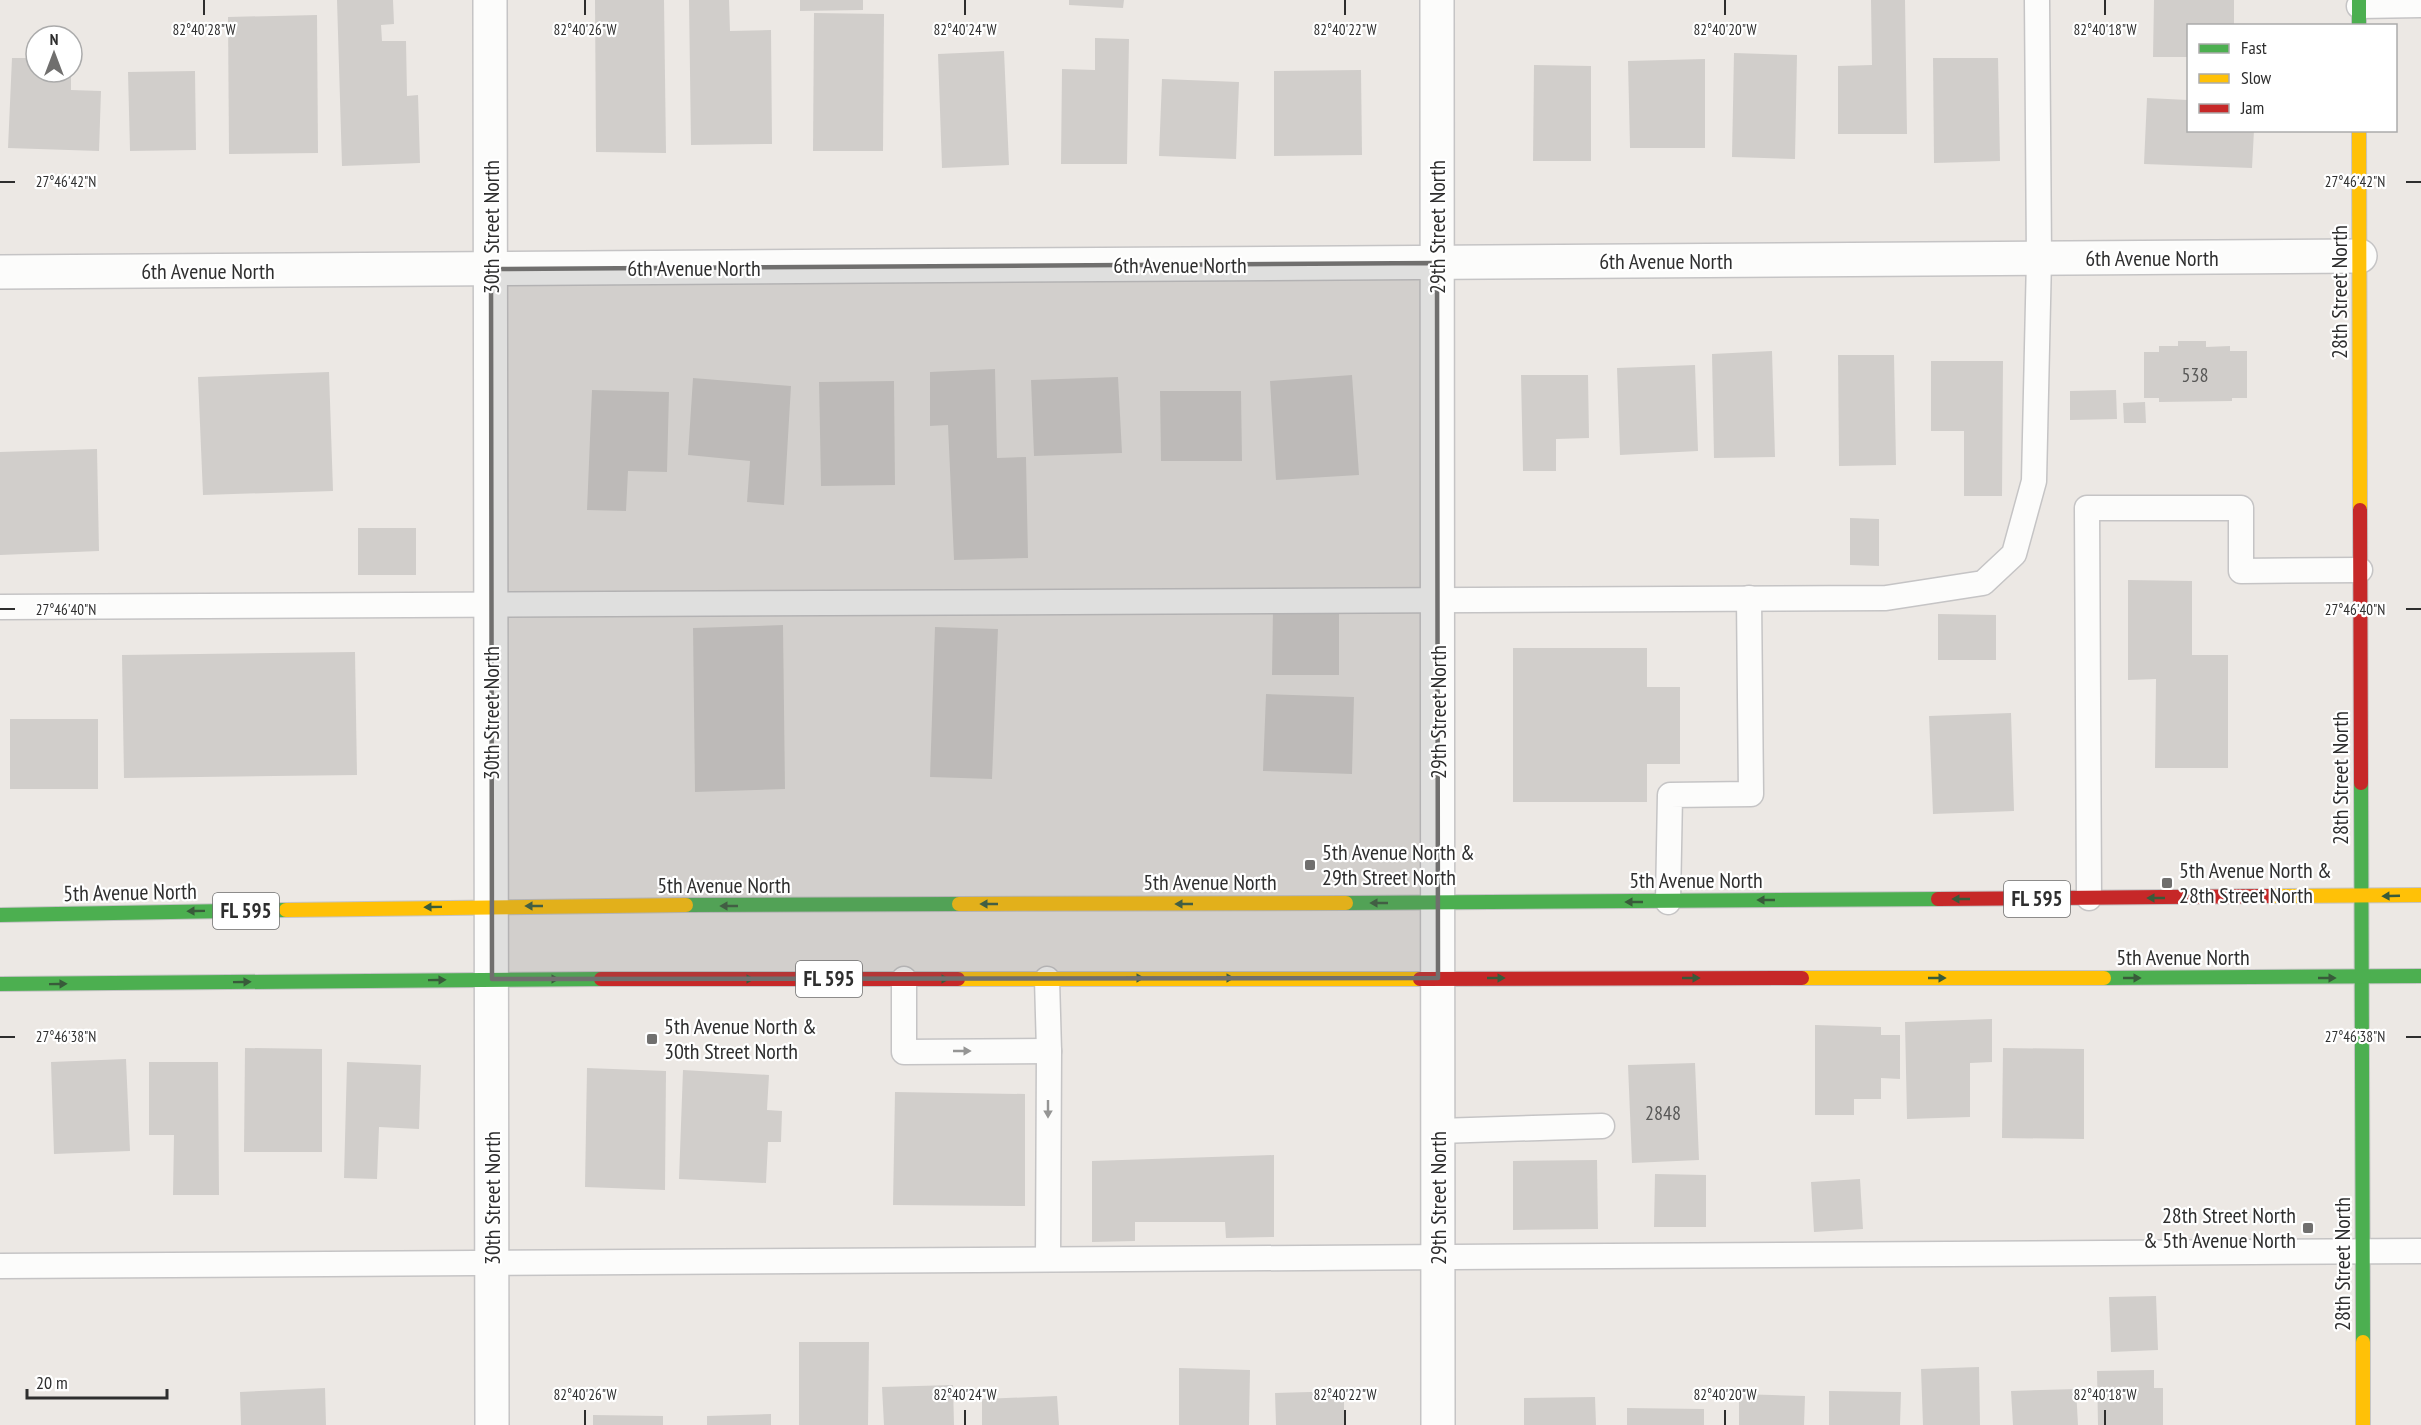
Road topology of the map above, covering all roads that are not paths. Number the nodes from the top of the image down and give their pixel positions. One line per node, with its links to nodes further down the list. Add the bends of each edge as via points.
1 (490, 0): 10 (street, 30th Street North)
2 (1437, 0): 9 (street, 29th Street North)
3 (2037, 0): 8 (lane)
4 (2421, 5): 5 (lane)
5 (2359, 10)
6 (2360, 132): 7 (main road, 28th Street North)
7 (2360, 256): 8 (street, 6th Avenue North); 12 (main road, 28th Street North)
8 (2039, 258): 9 (street, 6th Avenue North); 13 (lane, via 2034,481 2013,554 1983,583 1886,598)
9 (1437, 263): 10 (street, 6th Avenue North); 14 (street, 29th Street North)
10 (491, 269): 11 (street, 6th Avenue North); 15 (street, 30th Street North)
11 (0, 273)
12 (2361, 570): 18 (main road, 28th Street North); 19 (lane, via 2241,571 2241,508 2087,508)
13 (1749, 598): 14 (lane); 21 (lane, via 1751,794 1670,795)
14 (1437, 599): 15 (lane); 20 (street, 29th Street North)
15 (491, 604): 16 (lane); 22 (street, 30th Street North)
16 (0, 607)
17 (2421, 895): 18 (main road, 5th Avenue North / FL 595, one-way to 18)
18 (2362, 897): 19 (main road, 5th Avenue North / FL 595, one-way to 19); 28 (main road, 28th Street North)
19 (2090, 898): 21 (main road, 5th Avenue North / FL 595, one-way to 21)
20 (1438, 902): 21 (main road, 5th Avenue North / FL 595, one-way to 20); 22 (main road, 5th Avenue North / FL 595, one-way to 22); 27 (street, 29th Street North)
21 (1668, 902)
22 (492, 906): 23 (main road, 5th Avenue North / FL 595, one-way to 23); 29 (street, 30th Street North)
23 (0, 915)
24 (2421, 976): 28 (main road, 5th Avenue North / FL 595)
25 (903, 978): 26 (main road, 5th Avenue North / FL 595, one-way to 26); 29 (main road, 5th Avenue North / FL 595, one-way to 25); 31 (lane, one-way to 31, via 903,1052)
26 (1047, 978): 27 (main road, 5th Avenue North / FL 595, one-way to 27); 31 (lane)
27 (1438, 978): 28 (main road, 5th Avenue North / FL 595, one-way to 28); 33 (street, 29th Street North)
28 (2362, 978): 35 (main road, 28th Street North)
29 (492, 979): 30 (main road, 5th Avenue North / FL 595, one-way to 29); 38 (street, 30th Street North)
30 (0, 984)
31 (1049, 1051): 37 (lane, one-way to 37)
32 (1602, 1126): 33 (lane)
33 (1438, 1131): 36 (street, 29th Street North)
34 (2421, 1251): 35 (lane)
35 (2362, 1252): 36 (lane); 42 (main road, 28th Street North)
36 (1438, 1257): 37 (lane); 41 (street, 29th Street North)
37 (1048, 1259): 38 (lane)
38 (492, 1262): 39 (lane); 40 (street, 30th Street North)
39 (0, 1266)
40 (492, 1425)
41 (1438, 1425)
42 (2363, 1425)

